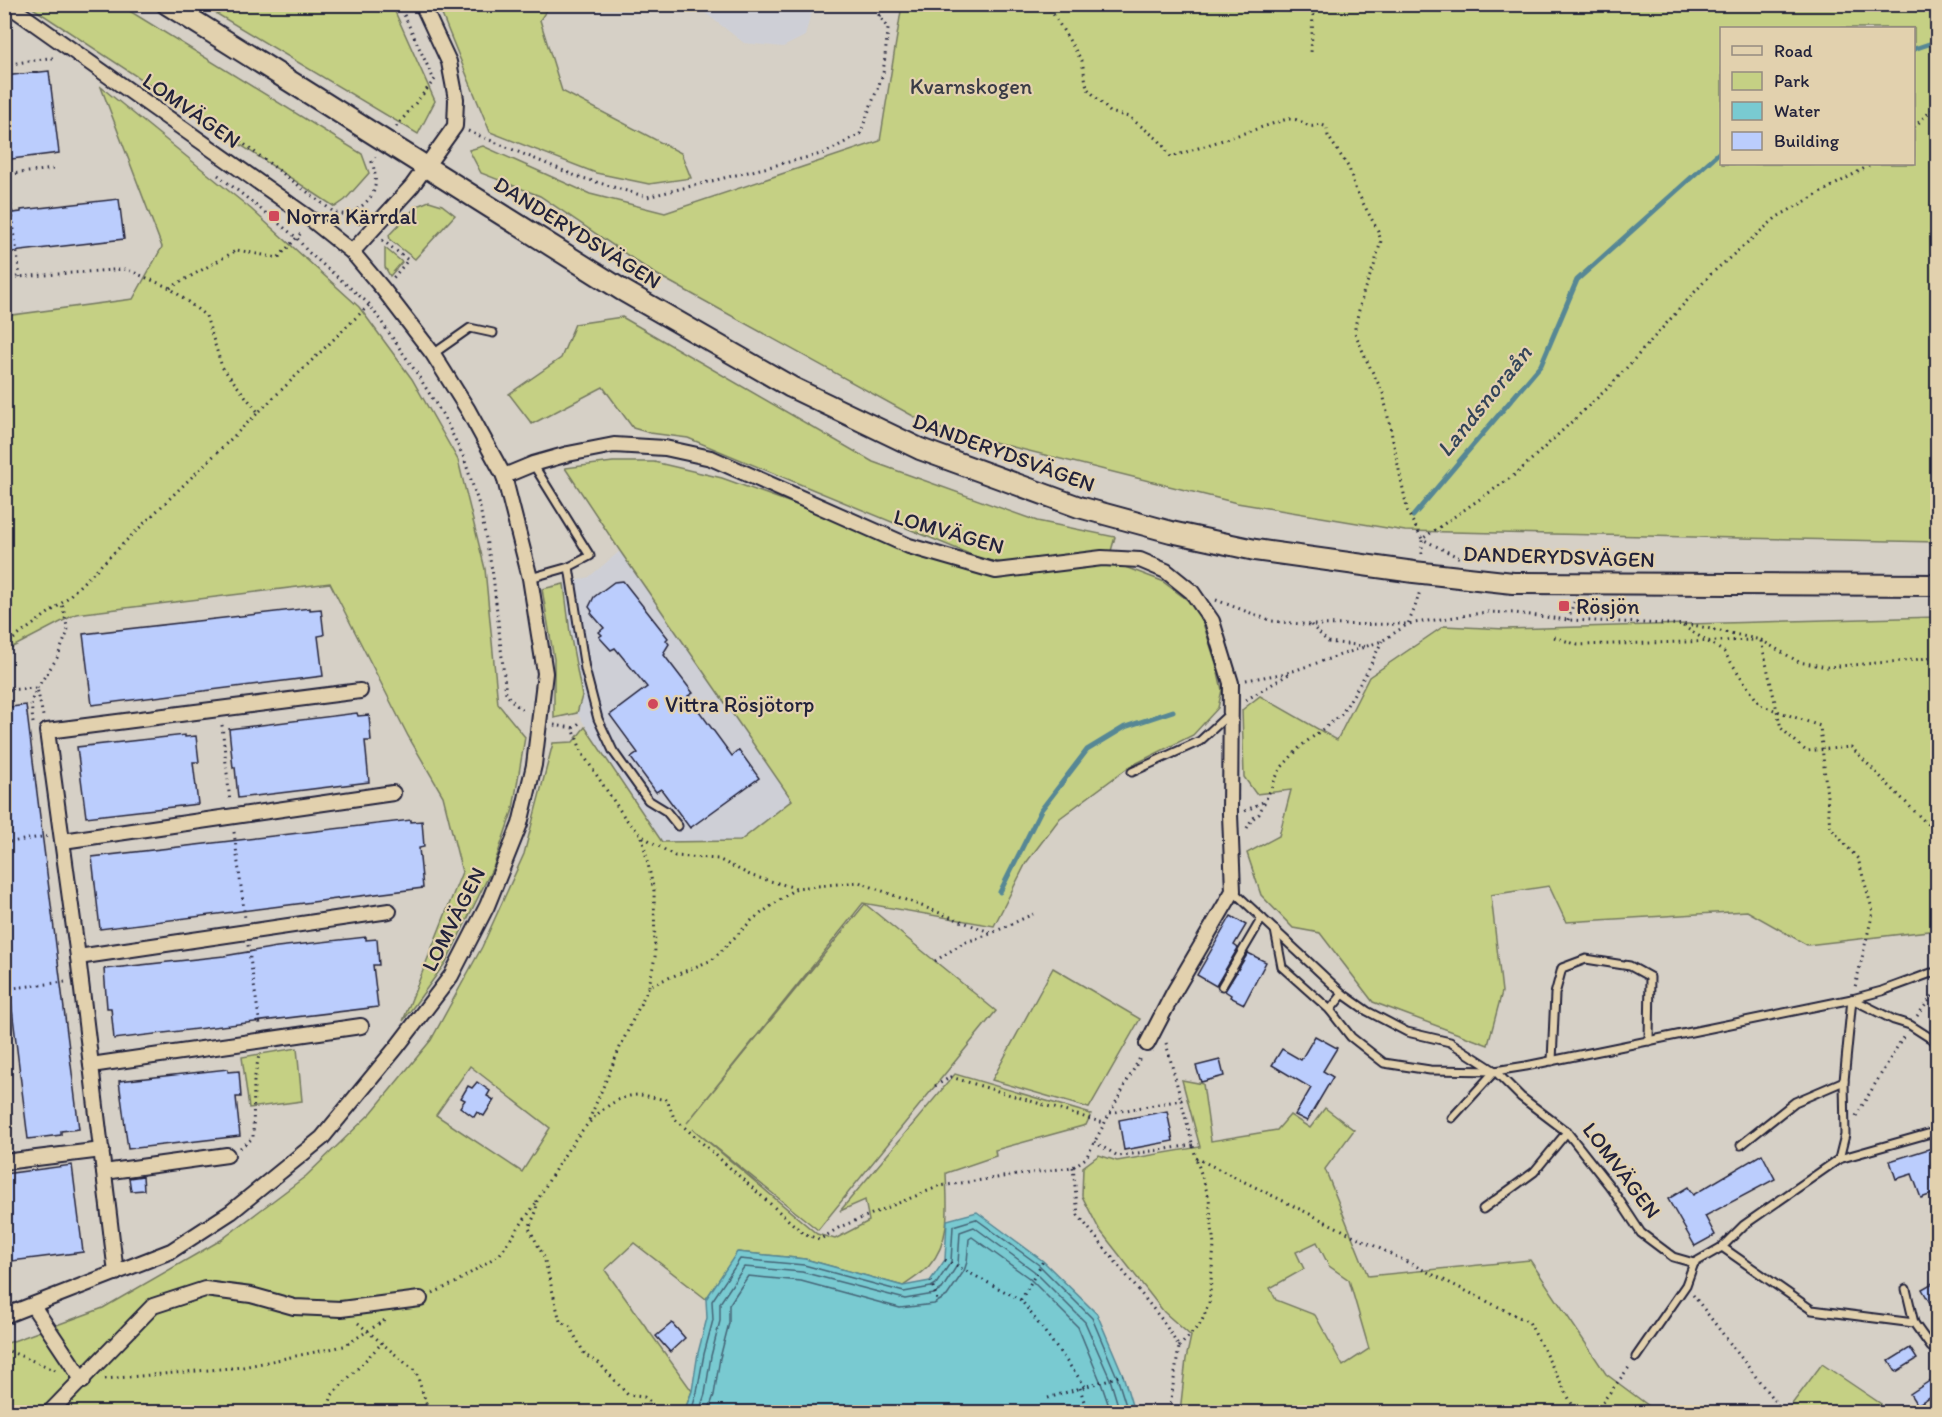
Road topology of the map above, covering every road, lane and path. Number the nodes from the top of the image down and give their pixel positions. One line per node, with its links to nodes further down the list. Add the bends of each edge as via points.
1 (7, 4): 28 (street, LOMVÄGEN)
2 (167, 4): 19 (main road, DANDERYDSVÄGEN)
3 (399, 4): 14 (path)
4 (422, 4): 12 (street)
5 (872, 4): 9 (path)
6 (888, 4): 9 (path)
7 (1047, 4): 39 (path, via 1082,61 1087,88 1110,112 1129,117 1159,140 1171,157 1287,119 1308,127 1327,127 1381,242 1364,290 1355,333 1383,393 1408,513)
8 (1308, 4): 10 (path, via 1313,15)
9 (879, 16): 16 (path, via 888,29 884,74 860,134 825,153 647,197 576,176)
10 (1311, 53)
11 (58, 59): 13 (path)
12 (449, 62): 14 (path); 16 (street, via 456,99)
13 (4, 65)
14 (434, 80): 19 (path)
15 (1938, 104): 17 (path)
16 (455, 126): 21 (street)
17 (1915, 126)
18 (240, 141): 25 (path, via 335,213)
19 (385, 141): 21 (main road, DANDERYDSVÄGEN); 25 (path, via 372,162 377,184 373,195)
20 (1870, 165): 39 (path, via 1777,218 1712,274 1611,385 1516,474)
21 (427, 167): 26 (street); 43 (main road, DANDERYDSVÄGEN, via 622,290 791,387 921,449 1079,507 1255,550 1514,583)
22 (53, 169): 24 (path)
23 (214, 172): 27 (path)
24 (6, 175): 29 (path)
25 (349, 215): 26 (path)
26 (370, 232): 28 (street); 32 (path, via 408,260)
27 (297, 237): 31 (path, via 278,258 237,250); 33 (path)
28 (352, 252): 32 (street, LOMVÄGEN)
29 (20, 277): 30 (path); 31 (path, via 126,269)
30 (4, 278)
31 (170, 288): 36 (path, via 206,316 222,367)
32 (383, 289): 33 (path); 35 (street, LOMVÄGEN)
33 (369, 304): 36 (path); 64 (path, via 444,417 464,459 480,508 493,575 506,694)
34 (493, 333): 35 (lane, via 470,328)
35 (433, 354): 38 (street, LOMVÄGEN)
36 (258, 412): 46 (path)
37 (533, 464): 38 (street, LOMVÄGEN); 41 (lane, via 590,556); 45 (street, LOMVÄGEN, via 614,445 665,448 711,458 909,546 996,571 1102,558 1140,560 1166,571)
38 (504, 476): 42 (street, LOMVÄGEN)
39 (1422, 539): 40 (path)
40 (1422, 554)
41 (569, 567): 42 (lane); 74 (lane, via 585,669 598,719 612,751 648,800 666,811)
42 (530, 578): 133 (street, LOMVÄGEN, via 545,674 534,765 520,824 487,906 451,976 322,1138 231,1212 171,1251)
43 (1938, 585)
44 (1420, 591): 47 (path)
45 (1192, 592): 49 (path, via 1272,621); 58 (street, LOMVÄGEN, via 1212,621)
46 (62, 603): 54 (path); 59 (path, via 68,631 57,658)
47 (1408, 624): 48 (path, via 1488,612); 49 (path); 52 (path)
48 (1681, 625): 51 (path); 53 (path)
49 (1311, 626): 55 (path, via 1328,642)
50 (1554, 637): 53 (path, via 1578,645)
51 (1761, 640): 53 (path); 56 (path, via 1799,662 1827,666); 62 (path)
52 (1382, 641): 55 (path); 72 (path, via 1341,715 1301,746 1280,769)
53 (1707, 641): 62 (path, via 1724,652 1760,705)
54 (4, 646)
55 (1368, 646): 57 (path)
56 (1938, 656)
57 (1296, 670): 58 (path); 63 (path)
58 (1231, 683): 63 (street, LOMVÄGEN)
59 (37, 688): 60 (path); 68 (path)
60 (4, 690)
61 (360, 691): 68 (street)
62 (1777, 711): 69 (path, via 1781,728 1806,751); 69 (path, via 1820,726)
63 (1231, 712): 70 (lane, via 1200,741); 73 (street, LOMVÄGEN)
64 (528, 714)
65 (582, 721): 67 (path)
66 (554, 725): 67 (path)
67 (573, 728): 76 (path, via 582,753 625,818)
68 (47, 731): 77 (street)
69 (1823, 750): 75 (path, via 1851,747); 96 (path, via 1830,827 1858,859 1873,912)
70 (1132, 772)
71 (393, 793): 77 (street)
72 (1265, 801): 73 (path); 79 (path)
73 (1230, 814): 79 (street, LOMVÄGEN)
74 (678, 826)
75 (1938, 835)
76 (642, 836): 80 (path, via 675,856 718,860 752,876); 91 (path, via 654,891 655,957)
77 (62, 838): 78 (path); 87 (street)
78 (4, 843)
79 (1231, 847): 81 (street, LOMVÄGEN)
80 (796, 888): 86 (path, via 859,882); 91 (path, via 752,920 712,960)
81 (1233, 891): 84 (lane, LOMVÄGEN); 98 (street)
82 (389, 911): 87 (street)
83 (1033, 914): 86 (path)
84 (1262, 918): 85 (lane, LOMVÄGEN); 92 (lane)
85 (1275, 930): 95 (lane, LOMVÄGEN); 97 (lane, via 1282,967)
86 (992, 933): 88 (path)
87 (78, 957): 90 (street)
88 (935, 961)
89 (1938, 974): 96 (lane)
90 (81, 980): 93 (path); 105 (street)
91 (649, 986): 112 (path)
92 (1222, 986)
93 (4, 989)
94 (1938, 989): 99 (path)
95 (1343, 994): 97 (lane); 106 (lane, LOMVÄGEN, via 1407,1032 1450,1042)
96 (1852, 999): 99 (lane); 101 (lane); 107 (lane)
97 (1330, 1010): 106 (lane, via 1351,1036 1384,1062 1430,1070)
98 (1160, 1021): 102 (street); 109 (path)
99 (1911, 1025): 103 (lane); 116 (path)
100 (361, 1026): 105 (street)
101 (1649, 1041): 104 (lane); 104 (lane, via 1650,977 1630,966 1586,959 1562,968 1555,994)
102 (1148, 1044): 110 (path)
103 (1938, 1044)
104 (1552, 1061): 106 (lane)
105 (91, 1065): 120 (street)
106 (1495, 1071): 111 (lane); 115 (lane, LOMVÄGEN, via 1521,1097)
107 (1844, 1081): 116 (lane); 118 (lane, via 1795,1102)
108 (935, 1086): 113 (path, via 951,1077)
109 (1181, 1100): 110 (path); 119 (path)
110 (1110, 1113): 113 (path)
111 (1452, 1118)
112 (588, 1122): 125 (path, via 619,1099 639,1095 667,1100 674,1118 802,1232 819,1240 840,1227 940,1186); 127 (path)
113 (1104, 1123): 117 (path)
114 (1938, 1131): 123 (lane)
115 (1567, 1132): 128 (lane, via 1534,1172); 132 (lane, LOMVÄGEN, via 1641,1233 1673,1257)
116 (1845, 1136): 123 (lane)
117 (1094, 1142): 119 (path, via 1118,1156); 125 (path, via 1086,1158)
118 (1741, 1144)
119 (1193, 1145): 122 (path)
120 (102, 1150): 124 (street); 126 (street)
121 (227, 1155): 126 (street)
122 (1196, 1158): 147 (path, via 1209,1198 1214,1246 1209,1304 1201,1323); 164 (path, via 1529,1322)
123 (1839, 1159): 129 (lane, via 1744,1225)
124 (4, 1162)
125 (1073, 1167): 147 (path, via 1078,1215)
126 (104, 1172): 133 (street)
127 (537, 1201): 137 (path, via 500,1254 455,1283); 160 (path, via 529,1228 544,1257 560,1321 570,1327 585,1354 599,1363 628,1395 644,1397 652,1403)
128 (1483, 1209)
129 (1722, 1247): 132 (lane); 144 (lane, via 1812,1310)
130 (945, 1260): 139 (path)
131 (1043, 1261): 139 (path)
132 (1694, 1263): 135 (lane)
133 (116, 1273): 140 (street, LOMVÄGEN)
134 (931, 1281): 138 (path)
135 (1686, 1285): 150 (lane); 166 (path)
136 (1906, 1289): 144 (lane)
137 (420, 1299): 141 (street)
138 (937, 1300)
139 (1021, 1300): 153 (path)
140 (33, 1306): 142 (street, LOMVÄGEN); 152 (street)
141 (341, 1309): 145 (path); 152 (street, via 294,1307 251,1295 206,1289 153,1306)
142 (4, 1316)
143 (385, 1320): 145 (path)
144 (1914, 1323): 148 (lane)
145 (368, 1331): 146 (path); 152 (path, via 344,1346 243,1367)
146 (382, 1343): 158 (path, via 332,1395); 159 (path, via 416,1372)
147 (1179, 1347): 156 (path)
148 (1931, 1347)
149 (4, 1349): 152 (path)
150 (1636, 1357): 165 (path)
151 (1122, 1375): 153 (path)
152 (83, 1380): 157 (street)
153 (1085, 1386): 154 (path)
154 (1080, 1388): 155 (path); 161 (path)
155 (1048, 1398)
156 (1171, 1407): 162 (path); 163 (path)
157 (50, 1413)
158 (327, 1413)
159 (429, 1413)
160 (653, 1413)
161 (1088, 1413)
162 (1169, 1413)
163 (1202, 1413)
164 (1576, 1413)
165 (1595, 1413)
166 (1783, 1413)

